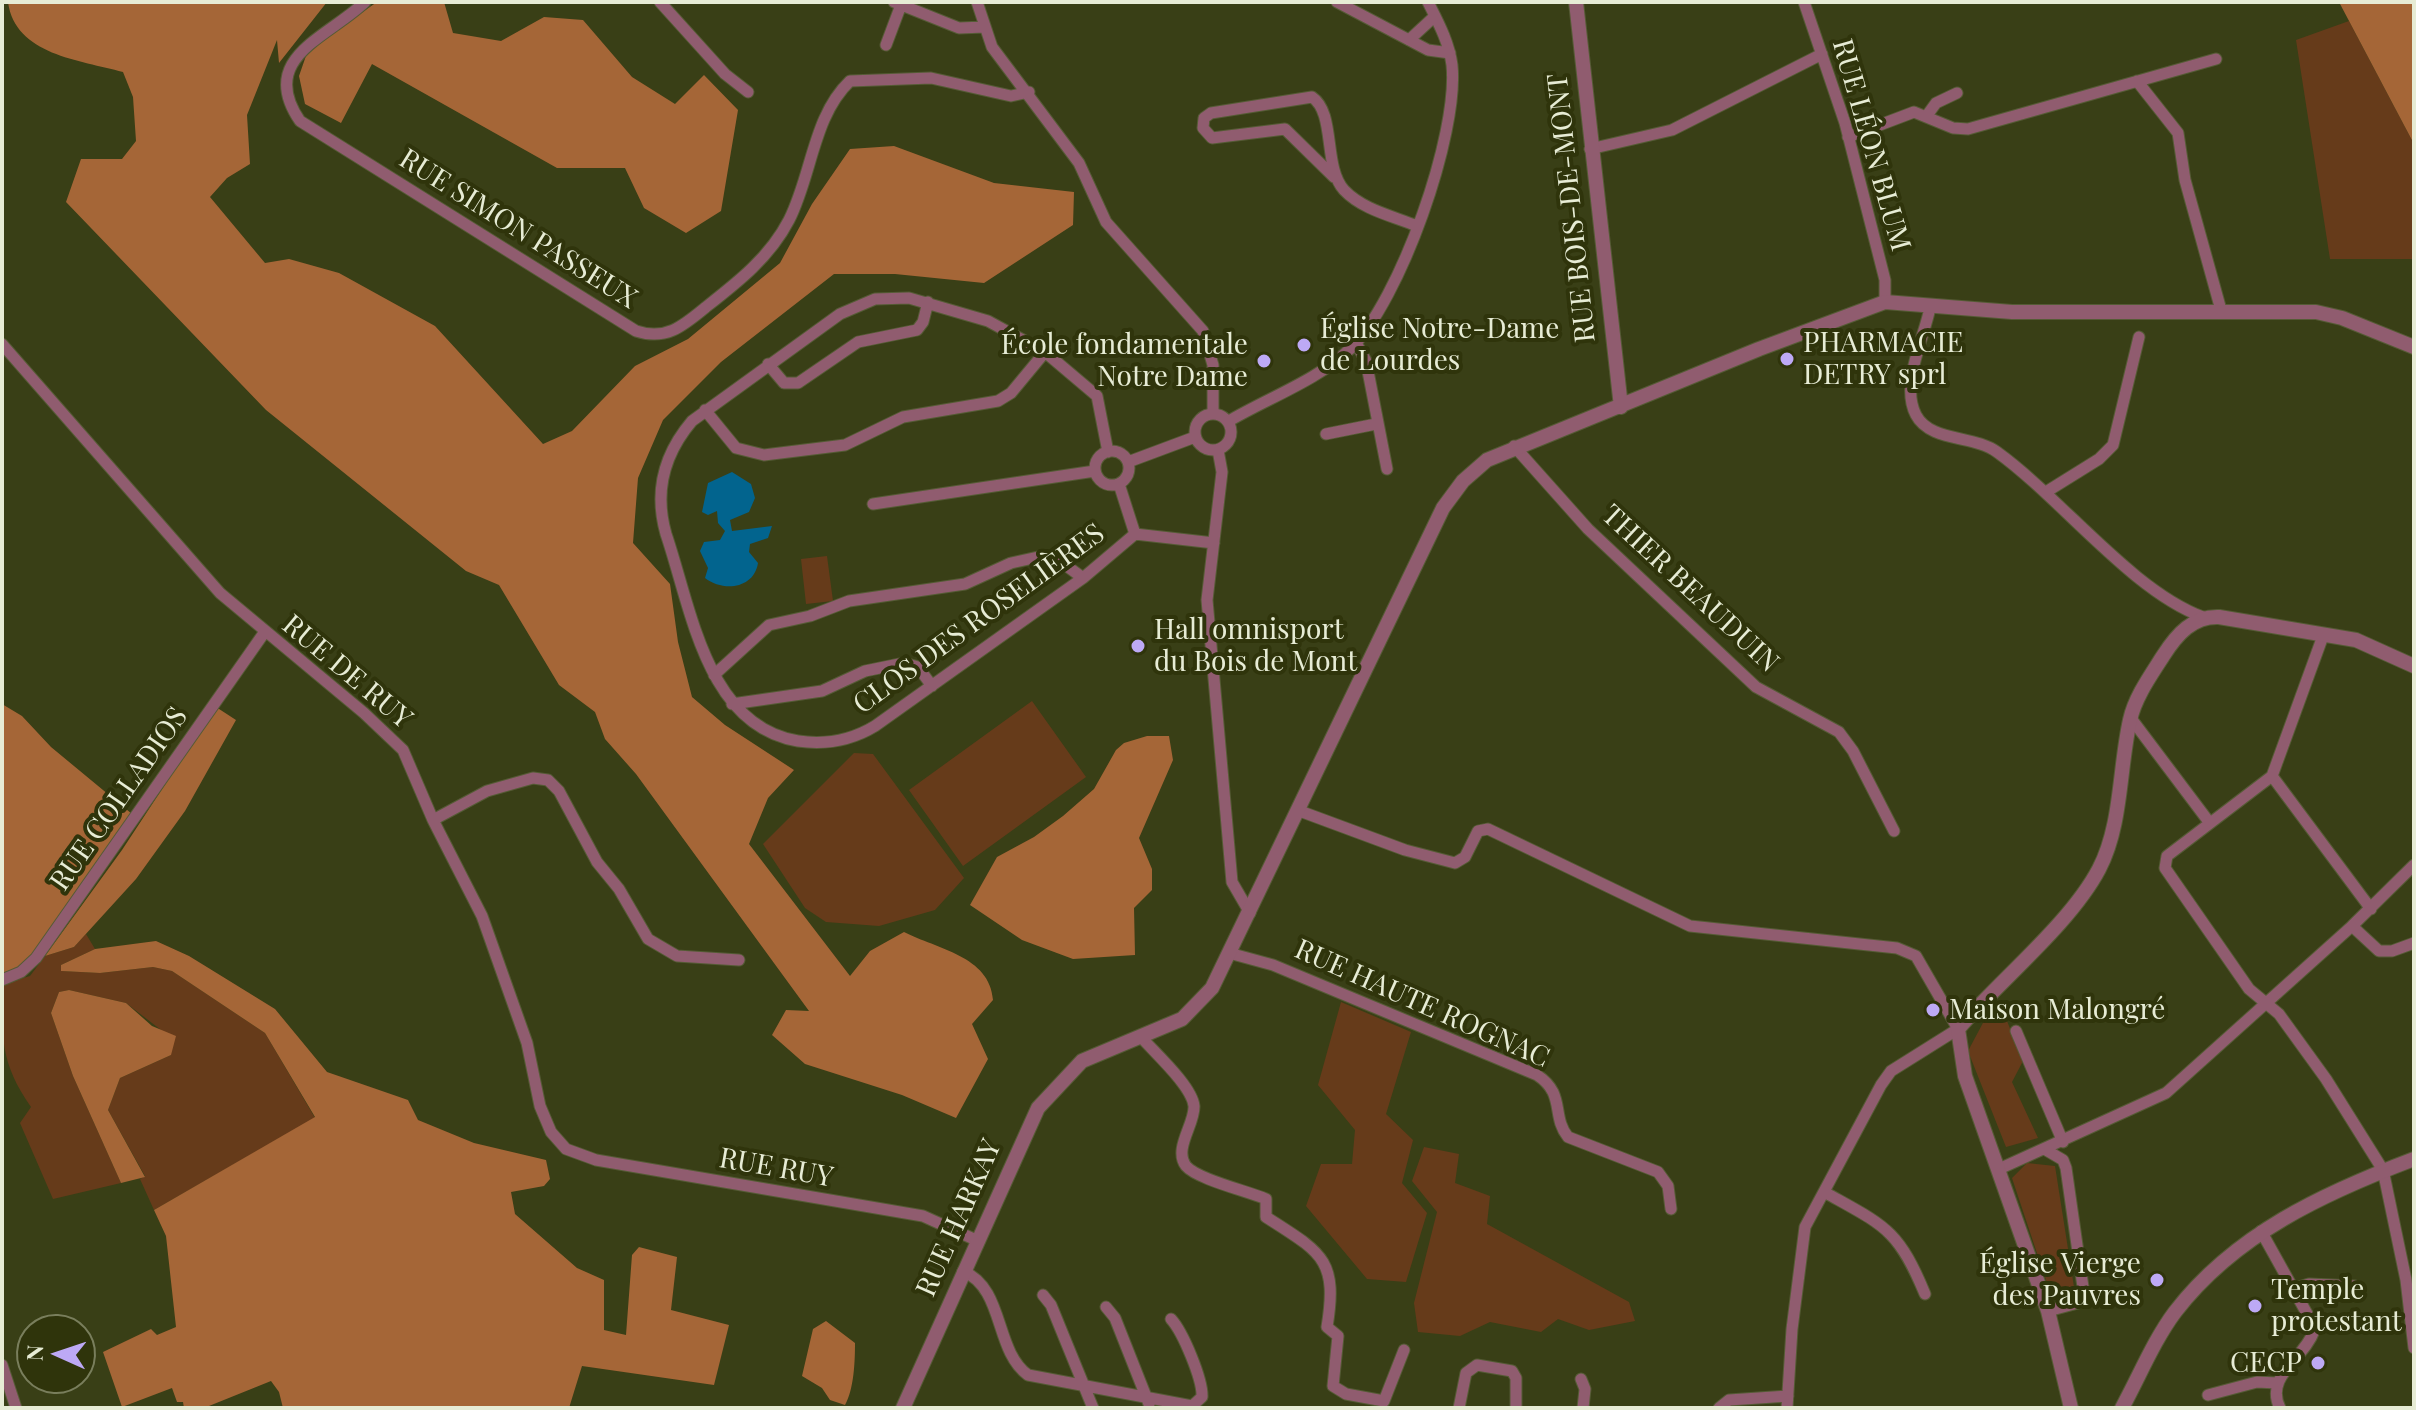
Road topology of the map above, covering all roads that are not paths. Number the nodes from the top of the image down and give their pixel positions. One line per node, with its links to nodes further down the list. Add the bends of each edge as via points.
1 (365, 2): 18 (street, RUE SIMON PASSEUX, via 341,25 301,48 286,78 287,102 300,121 652,337 677,330 757,266 789,220 834,97 850,81 931,78 1011,96)
2 (660, 2): 17 (street)
3 (977, 2): 10 (street)
4 (1337, 2): 11 (street)
5 (1428, 2): 9 (street)
6 (1576, 2): 22 (street, RUE BOIS-DE-MONT)
7 (1804, 2): 14 (street, RUE LÉON BLUM)
8 (898, 3): 10 (street, via 967,30); 12 (street)
9 (1435, 16): 11 (street); 13 (street)
10 (985, 27): 18 (street, via 992,47)
11 (1409, 40): 13 (street)
12 (886, 45)
13 (1450, 53): 24 (street, via 1448,120)
14 (1822, 54): 21 (street, RUE LÉON BLUM); 22 (street, via 1672,130)
15 (2216, 59): 16 (street)
16 (2137, 81): 20 (street, via 1968,129 1953,128); 28 (street, via 2178,133 2185,180)
17 (748, 92)
18 (1029, 92): 37 (street, via 1079,163 1112,230 1203,331 1213,365)
19 (1957, 93): 20 (street, via 1936,103)
20 (1928, 114): 21 (street, via 1903,115)
21 (1848, 137): 26 (street, RUE LÉON BLUM, via 1885,280)
22 (1590, 149): 35 (street, RUE BOIS-DE-MONT)
23 (1334, 177): 23 (street, via 1323,111 1312,97 1204,118 1203,128 1212,138 1285,129); 24 (street, via 1363,205)
24 (1417, 226): 30 (street, via 1386,296)
25 (928, 302): 33 (street, CLOS DES ROSELIÈRES, via 988,321); 34 (street, CLOS DES ROSELIÈRES, via 892,297 856,305); 34 (street, via 917,330 858,342 798,383 781,381)
26 (1885, 302): 27 (street); 35 (street)
27 (1930, 308): 28 (street, via 2108,314); 49 (street, via 1911,387 1919,420 1934,431 1986,445)
28 (2221, 310): 32 (street, via 2320,313)
29 (2139, 337): 49 (street, via 2113,445)
30 (1356, 343): 38 (street, via 1334,362); 39 (street, via 1366,361)
31 (2, 344): 55 (street, RUE DE RUY, via 180,549)
32 (2414, 347)
33 (1045, 352): 36 (street, via 998,401 903,417 840,446 747,454 730,443); 44 (street, CLOS DES ROSELIÈRES, via 1097,396)
34 (768, 364): 36 (street, CLOS DES ROSELIÈRES)
35 (1621, 407): 42 (street)
36 (705, 410): 58 (street, CLOS DES ROSELIÈRES, via 673,448 660,496 666,534)
37 (1213, 413): 38 (street); 41 (street, via 1198,421)
38 (1229, 421): 43 (street, via 1228,443)
39 (1376, 424): 40 (street); 46 (street)
40 (1326, 434)
41 (1195, 437): 43 (street, via 1200,445); 45 (street)
42 (1514, 446): 63 (street, via 1479,466 1448,498); 66 (street, THIER BEAUDUIN, via 1588,529 1756,687 1839,732)
43 (1218, 450): 52 (street, via 1222,472)
44 (1108, 452): 45 (street, via 1122,454); 47 (street)
45 (1128, 462): 48 (street, via 1129,473)
46 (1387, 469)
47 (1095, 471): 48 (street, via 1104,483); 50 (street)
48 (1119, 484): 51 (street, CLOS DES ROSELIÈRES)
49 (2046, 492): 54 (street, via 2143,582 2177,608)
50 (873, 504)
51 (1135, 534): 52 (street, CLOS DES ROSELIÈRES); 53 (street, CLOS DES ROSELIÈRES)
52 (1214, 543): 69 (street, via 1207,600 1232,882)
53 (1083, 578): 58 (street, via 1060,561 1038,557 965,584 849,601 769,625); 59 (street, CLOS DES ROSELIÈRES)
54 (2203, 617): 56 (street); 61 (street, via 2175,636)
55 (264, 633): 64 (street, RUE DE RUY, via 403,750); 74 (street, RUE COLLADIOS, via 59,929 28,967)
56 (2323, 636): 57 (street, via 2356,640); 62 (street)
57 (2414, 666)
58 (714, 675): 60 (street, CLOS DES ROSELIÈRES)
59 (932, 686): 60 (street, via 918,667 904,663 865,671 822,691); 60 (street, CLOS DES ROSELIÈRES, via 868,730 824,743 778,736)
60 (732, 704)
61 (2130, 717): 65 (street); 76 (street, via 2112,833 2098,872 2062,919)
62 (2272, 776): 65 (street); 68 (street)
63 (1297, 810): 69 (street); 76 (street, via 1455,863 1465,857 1478,831 1488,829 1690,926 1897,948 1916,956)
64 (433, 820): 73 (street, via 487,791 533,778 548,780 648,939 677,956); 80 (street, RUE DE RUY, via 482,916 527,1043 540,1106 551,1132)
65 (2209, 822): 75 (street, via 2167,856 2165,868 2249,989)
66 (1894, 831)
67 (2414, 865): 68 (street)
68 (2371, 909): 70 (street)
69 (1250, 913): 72 (street)
70 (2352, 926): 71 (street, via 2379,951); 75 (street)
71 (2414, 943)
72 (1229, 953): 78 (street, via 1212,988 1191,1013); 86 (street, RUE HAUTE ROGNAC, via 1273,965 1537,1075 1556,1097 1560,1125 1568,1137 1658,1172 1668,1186)
73 (739, 960)
74 (2, 980)
75 (2265, 1002): 79 (street, via 2166,1093); 84 (street, via 2326,1079)
76 (1958, 1029): 83 (street, via 1965,1076); 85 (street, via 1891,1071)
77 (2016, 1031): 79 (street)
78 (1141, 1037): 88 (street, RUE HARKAY, via 1082,1061 1038,1108); 98 (street, via 1188,1090 1194,1106 1182,1156 1185,1164 1195,1173 1266,1199 1266,1217 1319,1256 1331,1273 1327,1327 1338,1336 1333,1386 1346,1394 1384,1401)
79 (2063, 1142): 81 (street)
80 (566, 1149): 88 (street, RUE RUY, via 611,1163 923,1216)
81 (2046, 1150): 83 (street); 95 (street, via 2066,1168 2085,1301)
82 (2414, 1159): 84 (street)
83 (1999, 1169): 95 (street)
84 (2383, 1170): 87 (street); 97 (street)
85 (1826, 1193): 92 (street, via 1886,1227 1901,1244); 104 (street, via 1805,1227)
86 (1671, 1209)
87 (2261, 1231): 91 (street); 114 (street, via 2203,1279 2173,1315)
88 (976, 1240): 89 (street, RUE HARKAY)
89 (963, 1271): 102 (street, via 982,1284 1021,1370); 107 (street, RUE HARKAY)
90 (2355, 1286): 91 (street, via 2309,1284)
91 (2293, 1289): 101 (street, via 2314,1331)
92 (1925, 1294)
93 (1043, 1295): 102 (street)
94 (1106, 1307): 105 (street)
95 (2048, 1311): 113 (street)
96 (1171, 1319): 105 (street, via 1202,1386 1202,1397 1188,1407)
97 (2414, 1348)
98 (1404, 1350)
99 (2, 1365): 106 (street)
100 (1581, 1379): 111 (street)
101 (2277, 1383): 103 (street, via 2257,1382); 115 (street)
102 (1084, 1388): 105 (street); 108 (street)
103 (2208, 1395)
104 (1788, 1402): 112 (street, via 1729,1400)
105 (1150, 1404)
106 (16, 1408)
107 (903, 1408)
108 (1093, 1408)
109 (1459, 1408): 110 (street, via 1466,1373 1477,1365 1512,1371)
110 (1516, 1408)
111 (1583, 1408)
112 (1719, 1408)
113 (2071, 1408)
114 (2122, 1408)
115 (2280, 1408)

